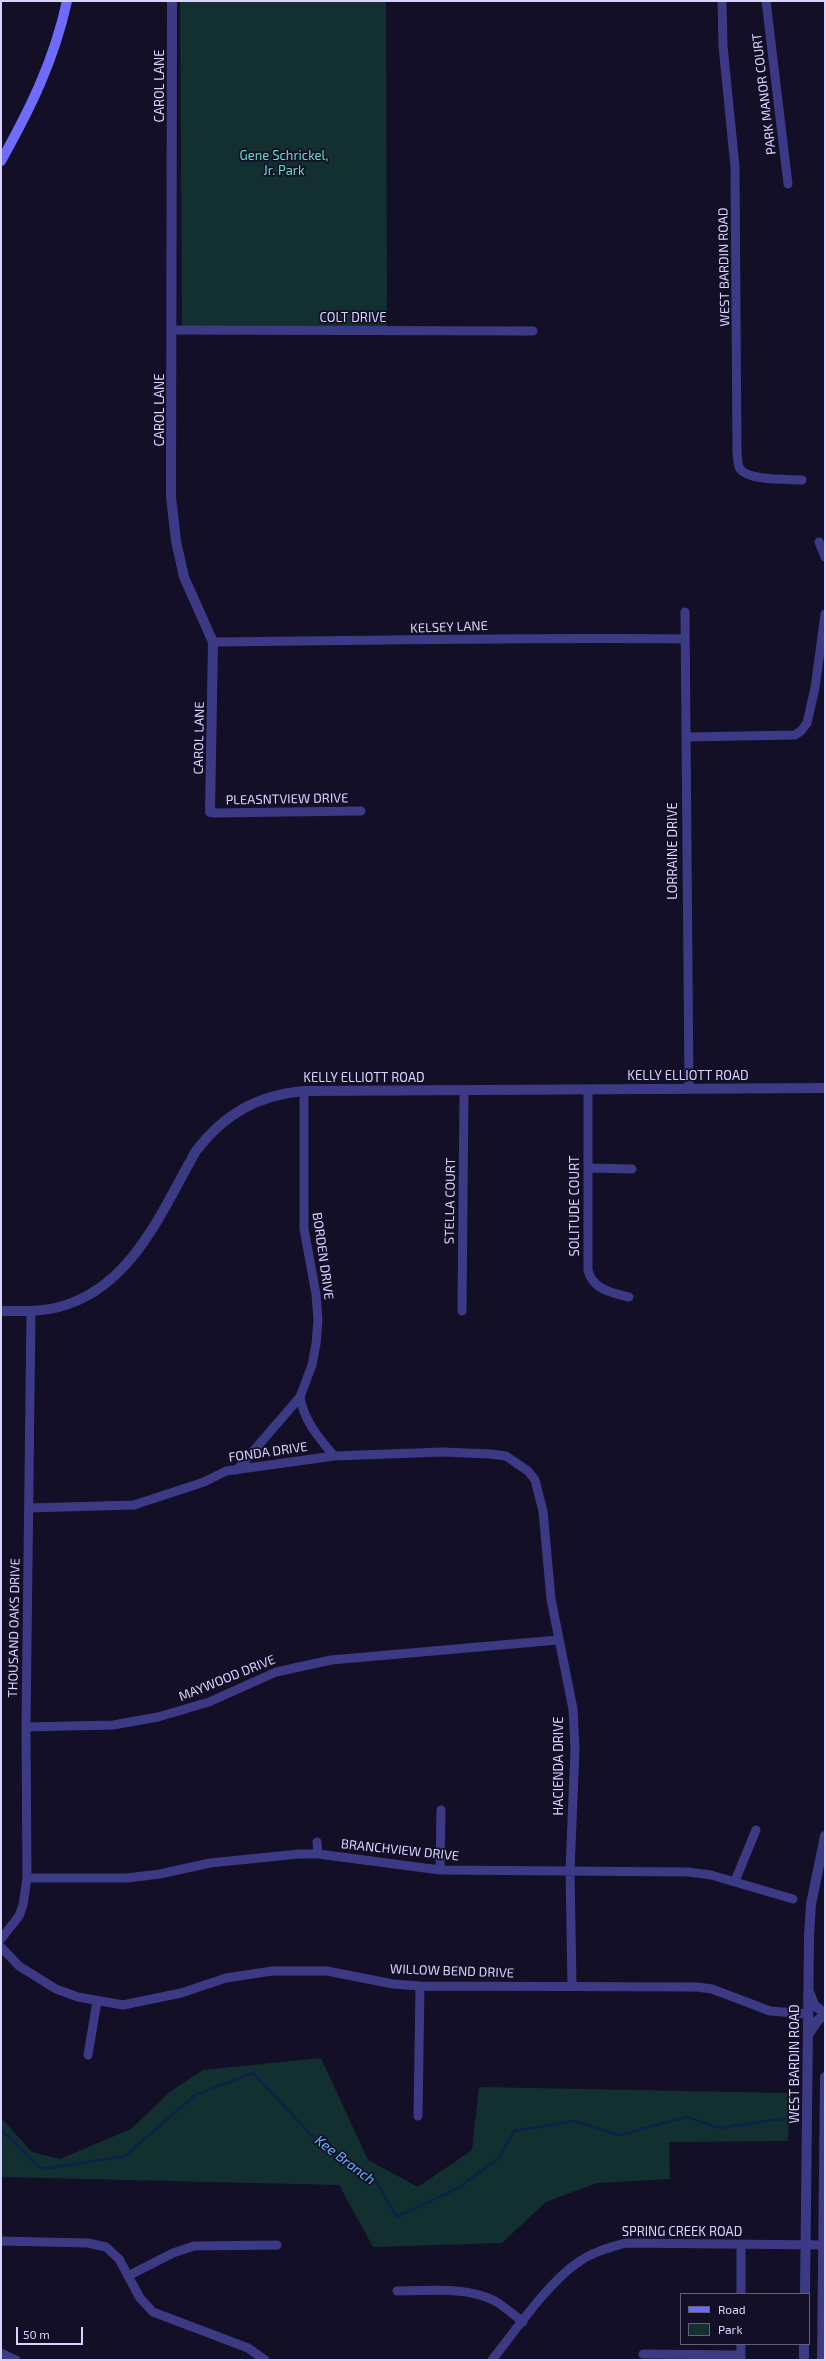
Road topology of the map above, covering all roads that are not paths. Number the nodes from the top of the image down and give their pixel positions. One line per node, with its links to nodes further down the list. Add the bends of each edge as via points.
1 (67, 1): 5 (main road, via 48,69)
2 (172, 1): 7 (street, CAROL LANE)
3 (722, 1): 9 (street, WEST BARDIN ROAD, via 723,54 735,167 739,466 747,474 759,478)
4 (766, 1): 6 (street, PARK MANOR COURT)
5 (1, 162)
6 (788, 184)
7 (172, 330): 8 (street, COLT DRIVE); 15 (street, CAROL LANE, via 171,497 176,541 184,577)
8 (533, 331)
9 (802, 480)
10 (819, 542): 11 (street)
11 (825, 557)
12 (685, 612): 14 (street, LORRAINE DRIVE)
13 (825, 614): 16 (street, via 815,688 807,723 801,731 795,735)
14 (685, 639): 15 (street, KELSEY LANE, via 544,637); 16 (street, LORRAINE DRIVE)
15 (213, 642): 18 (street, CAROL LANE)
16 (686, 737): 20 (street, LORRAINE DRIVE)
17 (361, 811): 18 (street, PLEASNTVIEW DRIVE)
18 (211, 812)
19 (825, 1088): 21 (street, KELLY ELLIOTT ROAD)
20 (689, 1089): 21 (street, KELLY ELLIOTT ROAD); 22 (street, KELLY ELLIOTT ROAD)
21 (814, 1089): 25 (street)
22 (588, 1090): 24 (street, KELLY ELLIOTT ROAD); 26 (street, SOLITUDE COURT)
23 (304, 1091): 24 (street, KELLY ELLIOTT ROAD); 30 (street, KELLY ELLIOTT ROAD, via 260,1100 234,1112 196,1151 137,1251 112,1280 97,1291 72,1303); 32 (street, BORDEN DRIVE, via 304,1229 318,1320 312,1365)
24 (464, 1091): 31 (street, STELLA COURT)
25 (825, 1093)
26 (589, 1168): 27 (street); 28 (street, SOLITUDE COURT, via 589,1277 601,1288)
27 (632, 1168)
28 (629, 1297)
29 (1, 1311): 30 (street, KELLY ELLIOTT ROAD)
30 (31, 1311): 36 (street, THOUSAND OAKS DRIVE)
31 (462, 1311)
32 (300, 1397): 33 (street, via 302,1408 314,1432); 35 (street, BORDEN DRIVE)
33 (334, 1456): 34 (street, FONDA DRIVE, via 442,1452 506,1456); 35 (street, FONDA DRIVE)
34 (515, 1462): 37 (street, HACIENDA DRIVE, via 536,1480 543,1511 551,1599)
35 (237, 1470): 36 (street, FONDA DRIVE, via 226,1471 204,1482 134,1506)
36 (30, 1508): 38 (street, THOUSAND OAKS DRIVE)
37 (558, 1640): 38 (street, MAYWOOD DRIVE, via 331,1660 276,1672 209,1702 158,1717 113,1725); 45 (street, HACIENDA DRIVE, via 573,1709 575,1749)
38 (26, 1727): 46 (street, THOUSAND OAKS DRIVE)
39 (441, 1810): 44 (street)
40 (756, 1830): 47 (street)
41 (825, 1836): 53 (street, WEST BARDIN ROAD, via 812,1904)
42 (317, 1842): 43 (street)
43 (318, 1854): 44 (street, BRANCHVIEW DRIVE); 46 (street, BRANCHVIEW DRIVE, via 217,1862 127,1878)
44 (440, 1870): 45 (street, BRANCHVIEW DRIVE)
45 (570, 1870): 47 (street, BRANCHVIEW DRIVE, via 688,1872); 52 (street, HACIENDA DRIVE)
46 (27, 1878): 49 (street, THOUSAND OAKS DRIVE, via 19,1916)
47 (735, 1881): 48 (street, BRANCHVIEW DRIVE)
48 (793, 1899)
49 (1, 1939)
50 (1, 1947): 54 (street, WILLOW BEND DRIVE, via 19,1966 36,1978 56,1989)
51 (420, 1986): 52 (street, WILLOW BEND DRIVE); 54 (street, WILLOW BEND DRIVE, via 393,1984 327,1971 272,1971 226,1978 138,2003 123,2005); 61 (street)
52 (572, 1986): 55 (street, WILLOW BEND DRIVE, via 697,1987 712,1989 770,2011)
53 (809, 1990): 55 (street, WEST BARDIN ROAD); 56 (street, via 814,2005)
54 (97, 2001): 58 (street)
55 (808, 2014): 57 (street, WEST BARDIN ROAD)
56 (825, 2015): 57 (street, via 818,2020)
57 (808, 2035): 65 (street, WEST BARDIN ROAD)
58 (88, 2055)
59 (825, 2077): 60 (street)
60 (825, 2090): 66 (street)
61 (418, 2116)
62 (1, 2241): 67 (street, via 88,2243 106,2247 119,2259)
63 (277, 2245): 67 (street, via 194,2246 173,2253)
64 (741, 2245): 65 (street, SPRING CREEK ROAD); 69 (street); 71 (street, SPRING CREEK ROAD, via 625,2243 598,2251 558,2278)
65 (805, 2245): 66 (street, SPRING CREEK ROAD); 70 (street, WEST BARDIN ROAD)
66 (824, 2245): 81 (street)
67 (128, 2276): 78 (street, via 140,2298 153,2312 248,2348)
68 (398, 2291): 71 (street, via 463,2291 481,2295 497,2302)
69 (741, 2293)
70 (805, 2293)
71 (523, 2322): 79 (street, SPRING CREEK ROAD)
72 (741, 2345): 76 (street)
73 (804, 2345): 80 (street)
74 (1, 2353): 77 (street)
75 (644, 2354): 76 (street)
76 (741, 2357)
77 (16, 2360)
78 (265, 2360)
79 (492, 2360)
80 (804, 2360)
81 (822, 2360)

